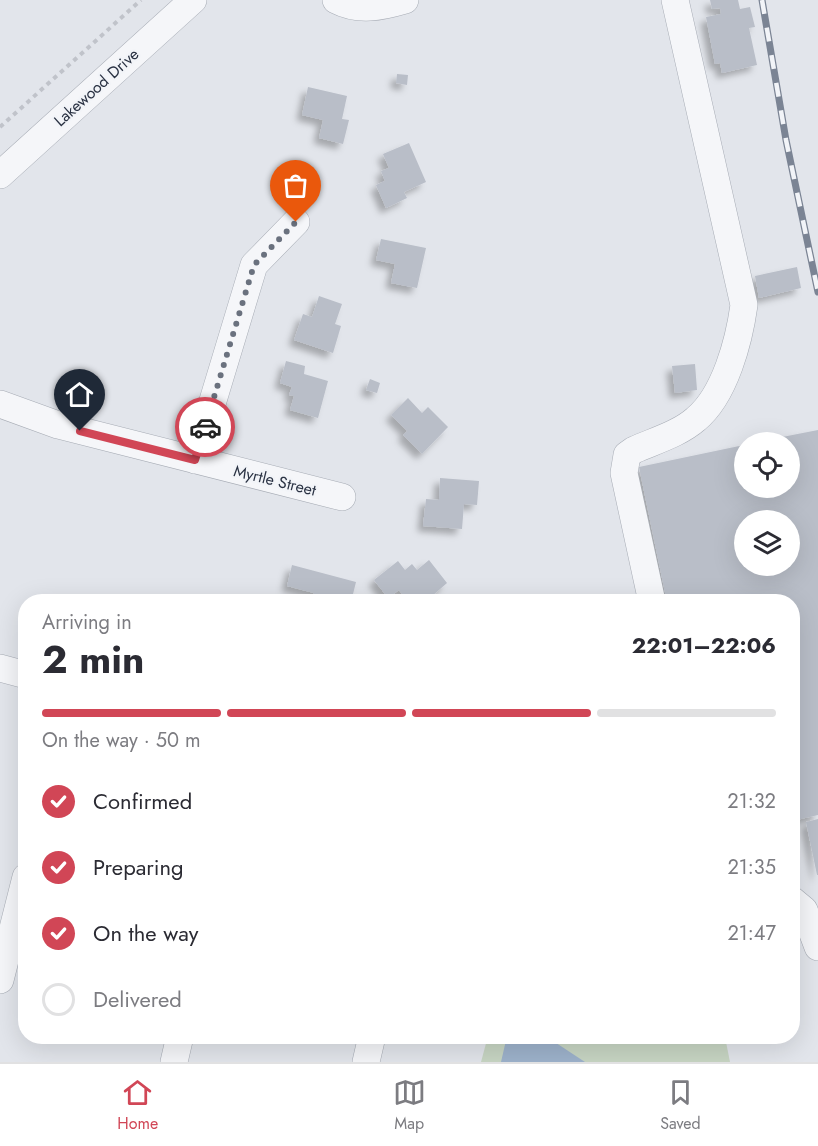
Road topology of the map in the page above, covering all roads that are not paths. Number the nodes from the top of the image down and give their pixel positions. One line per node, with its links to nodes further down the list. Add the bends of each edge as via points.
1 (193, 0): 5 (street, Lakewood Drive)
2 (336, 0): 3 (street, via 364,8)
3 (405, 0)
4 (675, 0): 10 (street, via 744,305 734,351 712,403 680,430 634,450 624,464)
5 (0, 175)
6 (296, 222): 8 (street, via 254,265)
7 (0, 404): 8 (street, Myrtle Street, via 37,420)
8 (195, 460): 9 (street, Myrtle Street)
9 (342, 497)
10 (650, 594)
11 (0, 668): 12 (street)
12 (18, 673)
13 (800, 907): 15 (street)
14 (18, 909): 16 (street)
15 (818, 947)
16 (0, 980)
17 (178, 1044): 19 (street)
18 (370, 1044): 20 (street)
19 (174, 1062)
20 (366, 1062)

